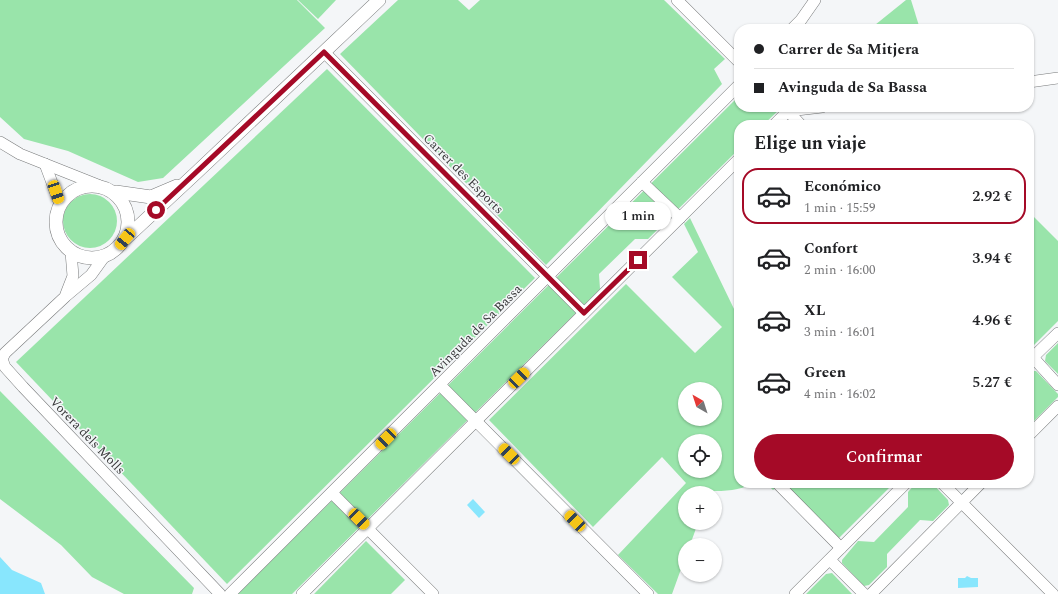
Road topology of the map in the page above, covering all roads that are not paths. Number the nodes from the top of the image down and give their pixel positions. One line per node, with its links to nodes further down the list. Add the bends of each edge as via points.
1 (379, 0): 5 (street)
2 (677, 0): 6 (street)
3 (815, 0): 4 (street)
4 (797, 24)
5 (324, 52): 15 (street); 24 (street, Carrer des Esports)
6 (734, 57)
7 (1058, 78): 8 (street)
8 (1034, 81)
9 (734, 90): 16 (street, Avinguda de Sa Bassa)
10 (788, 112): 11 (street)
11 (796, 120)
12 (0, 142): 13 (street)
13 (45, 164): 17 (street); 19 (street)
14 (734, 164): 20 (street)
15 (186, 182): 18 (street, via 151,197); 21 (street)
16 (642, 182): 20 (street); 24 (street, Avinguda de Sa Bassa)
17 (98, 185): 18 (street); 19 (street, via 82,186 69,193)
18 (116, 192): 21 (street, via 126,209 129,225)
19 (60, 204): 22 (street, via 56,222 60,239)
20 (680, 218): 26 (street)
21 (125, 239): 23 (street, via 118,248)
22 (70, 252): 23 (street, via 89,259); 25 (street, via 73,276)
23 (104, 257): 25 (street, Vorera dels Molls, via 91,275)
24 (548, 277): 26 (street, Carrer des Esports); 30 (street, Avinguda de Sa Bassa)
25 (66, 296): 44 (street, Vorera dels Molls, via 5,353 2,359 5,367)
26 (584, 313): 33 (street)
27 (1058, 333): 28 (street)
28 (1034, 354)
29 (1034, 361): 31 (street)
30 (440, 385): 33 (street); 39 (street, Avinguda de Sa Bassa)
31 (1058, 385)
32 (1058, 406): 34 (street)
33 (476, 421): 41 (street); 48 (street)
34 (1034, 430)
35 (782, 488): 42 (street)
36 (901, 488): 42 (street)
37 (947, 488): 40 (street)
38 (976, 488): 40 (street)
39 (332, 493): 41 (street); 45 (street, Avinguda de Sa Bassa)
40 (962, 503): 51 (street); 52 (street)
41 (368, 528): 46 (street); 47 (street)
42 (841, 548): 43 (street)
43 (830, 560): 49 (street); 50 (street)
44 (220, 594)
45 (230, 594)
46 (302, 594)
47 (433, 594)
48 (648, 594)
49 (795, 594)
50 (864, 594)
51 (871, 594)
52 (1053, 594)

